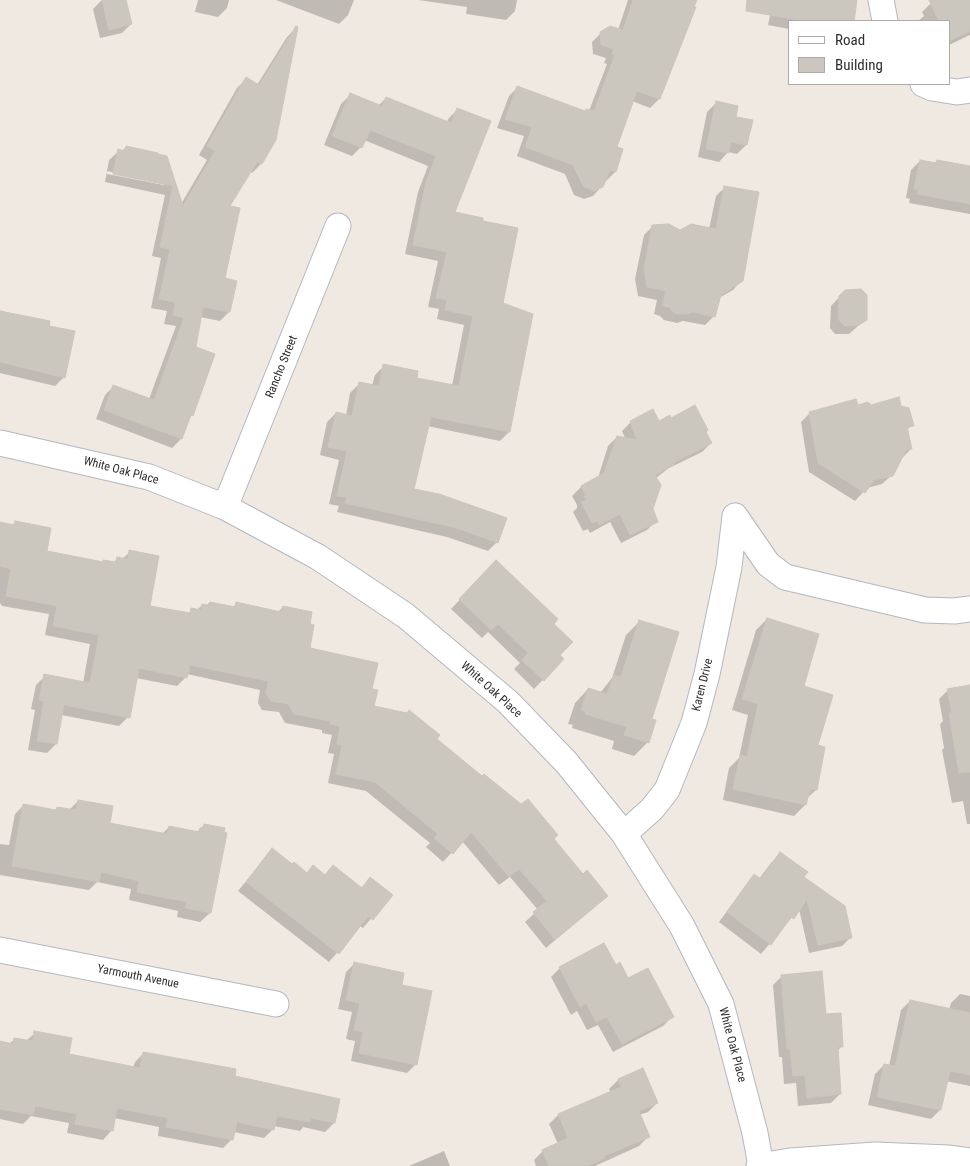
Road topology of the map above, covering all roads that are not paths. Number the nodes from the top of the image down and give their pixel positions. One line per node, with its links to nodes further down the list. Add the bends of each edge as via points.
1 (881, 0): 2 (street)
2 (885, 20)
3 (924, 85): 4 (street, via 957,92)
4 (970, 90)
5 (338, 226): 7 (street, Rancho Street)
6 (0, 443): 7 (street, White Oak Place, via 149,477)
7 (226, 507): 9 (street, White Oak Place, via 318,557 406,616 508,702 566,762)
8 (970, 609): 9 (street, Karen Drive, via 925,610 785,577 768,564 735,516 729,567 694,724 667,790 652,809)
9 (624, 834): 13 (street, White Oak Place, via 682,926 721,1004 755,1132)
10 (0, 950): 11 (street, Yarmouth Avenue)
11 (276, 1004)
12 (970, 1160): 13 (street, via 875,1155)
13 (760, 1166)

